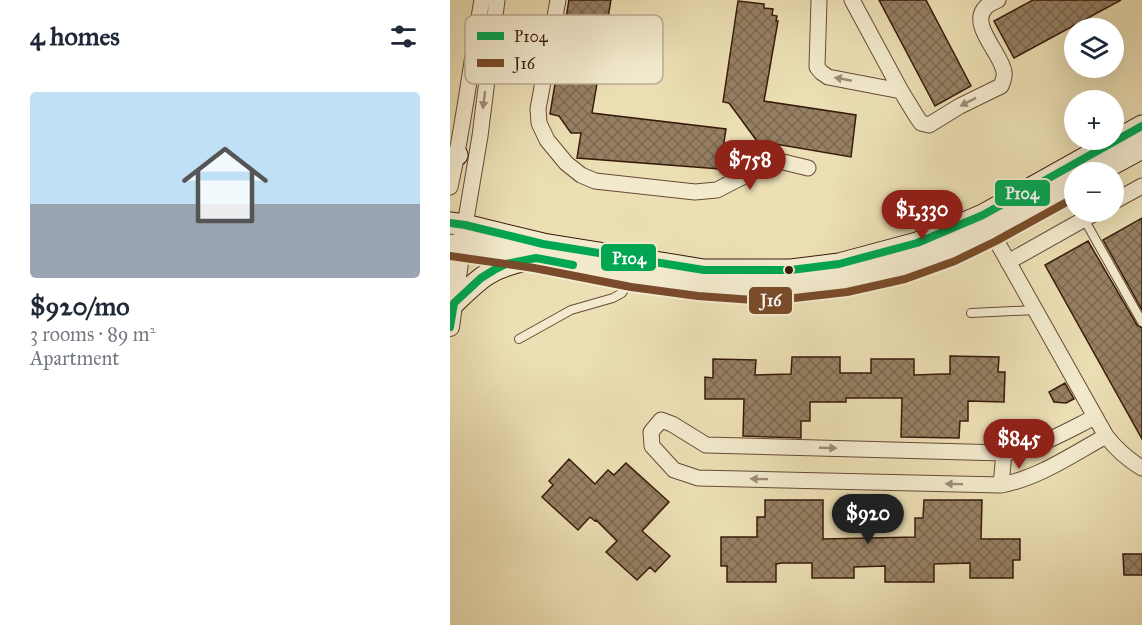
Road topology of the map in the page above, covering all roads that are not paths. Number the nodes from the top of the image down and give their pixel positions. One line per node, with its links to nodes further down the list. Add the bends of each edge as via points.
1 (482, 0): 7 (street)
2 (497, 0): 8 (street, one-way to 8)
3 (558, 0): 9 (street)
4 (819, 0): 13 (street, one-way to 4, via 828,77 821,72 817,67)
5 (852, 0): 13 (street)
6 (998, 0): 13 (street, one-way to 13, via 986,7 980,24 1002,65 1005,75 1001,86 929,125 921,123)
7 (479, 15)
8 (495, 15)
9 (555, 15)
10 (467, 84): 16 (street)
11 (486, 84): 25 (street, one-way to 25, via 480,136)
12 (543, 84): 18 (street, via 539,123 547,140 566,163 595,181 695,192 717,190 775,160)
13 (901, 90)
14 (1142, 126): 26 (main road)
15 (1142, 148): 17 (main road)
16 (454, 157): 20 (street)
17 (1116, 162)
18 (808, 168)
19 (1142, 186): 22 (street)
20 (450, 187)
21 (1064, 190): 26 (main road)
22 (1124, 196)
23 (1079, 222): 29 (street)
24 (1094, 222): 34 (lane)
25 (457, 224): 26 (main road, via 543,244 704,270 791,270 839,264); 27 (street)
26 (987, 224): 29 (street); 30 (main road, via 951,251 901,269 846,282 767,291)
27 (456, 245): 28 (main road); 31 (street)
28 (536, 258): 30 (main road); 31 (main road, via 494,270)
29 (1008, 262): 32 (street)
30 (632, 277): 36 (lane, via 622,294 571,309)
31 (454, 303): 35 (street)
32 (1035, 310): 33 (lane); 37 (street)
33 (971, 313)
34 (1142, 322)
35 (450, 327)
36 (519, 339)
37 (1095, 417): 38 (street); 39 (street, via 1041,444)
38 (1106, 436): 40 (street, via 1116,449); 41 (street, via 1051,466)
39 (1004, 453): 41 (street); 41 (street, one-way to 39, via 698,478 674,470 652,446 651,432 661,420 706,445)
40 (1142, 468)
41 (1002, 485)

